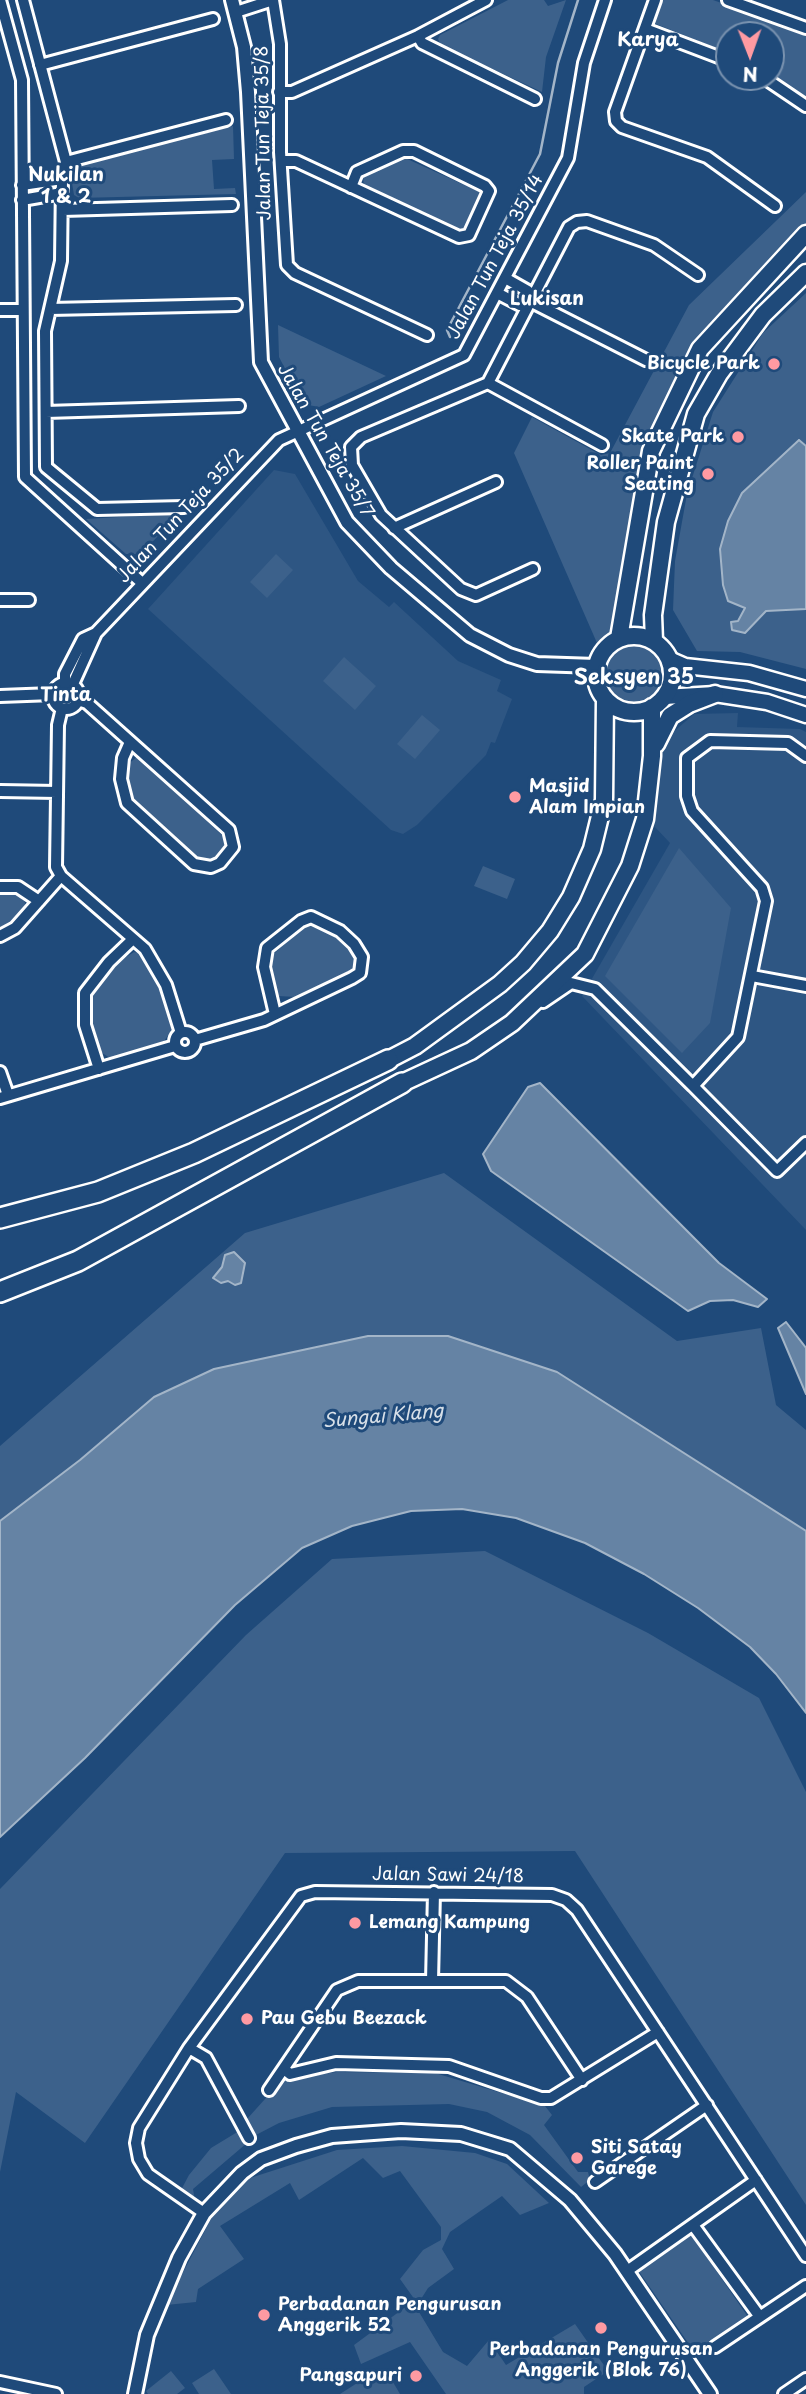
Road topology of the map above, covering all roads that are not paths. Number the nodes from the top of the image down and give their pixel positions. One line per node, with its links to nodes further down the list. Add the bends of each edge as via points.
1 (0, 0): 24 (street, via 22,80)
2 (23, 0): 15 (street)
3 (273, 0): 9 (street); 17 (street, Jalan Tun Teja 35/8, via 279,29)
4 (486, 0): 8 (street)
5 (605, 0): 34 (street, Jalan Tun Teja 35/14, via 584,63 568,158)
6 (655, 0): 12 (street)
7 (728, 0): 11 (street)
8 (466, 5): 13 (street)
9 (234, 6): 46 (street, Jalan Tun Teja 35/7, via 248,92 261,362)
10 (213, 19): 15 (street)
11 (806, 28)
12 (645, 29): 14 (street); 29 (street, via 615,112 616,121 707,157)
13 (418, 36): 17 (street, via 292,92); 18 (street, via 422,43)
14 (715, 56)
15 (40, 65): 22 (street)
16 (784, 91): 19 (street)
17 (279, 92): 21 (street, Jalan Tun Teja 35/8)
18 (535, 99)
19 (806, 106)
20 (226, 120): 22 (street)
21 (281, 161): 25 (street, via 296,161); 41 (street, Jalan Tun Teja 35/8, via 287,265 295,273)
22 (66, 162): 23 (street)
23 (62, 179): 24 (street); 26 (street)
24 (22, 185): 27 (street)
25 (351, 187): 25 (street, via 464,237 489,191 414,151 403,151 357,172)
26 (62, 193): 27 (street); 30 (street)
27 (22, 200): 40 (street)
28 (232, 205): 30 (street)
29 (775, 206)
30 (63, 210): 38 (street, via 61,261)
31 (806, 234): 56 (main road, via 700,349 651,451)
32 (806, 273): 57 (main road, via 763,315 696,414 666,522 653,615)
33 (698, 275): 36 (street, via 654,245 587,221 577,222 569,227)
34 (505, 278): 35 (street, Jalan Tun Teja 35/14); 36 (street, via 528,290)
35 (497, 293): 36 (street, via 520,305); 46 (street, Jalan Tun Teja 35/14, via 464,355)
36 (530, 301): 42 (street); 43 (street)
37 (236, 305): 38 (street)
38 (50, 309): 45 (street, via 45,331)
39 (0, 310): 40 (street)
40 (22, 310): 52 (street, via 25,477)
41 (427, 335)
42 (646, 360)
43 (488, 383): 47 (street); 50 (street, via 360,437 351,447 352,466 380,515)
44 (239, 406): 45 (street)
45 (46, 412): 49 (street, via 46,467 97,509)
46 (298, 431): 52 (street, Jalan Tun Teja 35/2, via 261,456); 59 (street, Jalan Tun Teja 35/7, via 347,522 391,568 470,635 537,664)
47 (602, 445)
48 (496, 482): 50 (street)
49 (184, 507)
50 (394, 528): 51 (street, via 467,594 485,592)
51 (533, 569)
52 (142, 583): 55 (street, Jalan Tun Teja 35/2)
53 (0, 600): 54 (street)
54 (29, 600)
55 (96, 633): 60 (street, Jalan Tun Teja 35/2); 60 (street, Jalan Tun Teja 35/2, via 83,639 65,674)
56 (619, 638): 57 (main road, via 643,636); 59 (main road, via 604,650)
57 (654, 641): 58 (main road)
58 (670, 659): 61 (main road, via 685,666 748,673); 67 (main road, via 672,682)
59 (596, 666): 65 (main road, via 597,685)
60 (72, 681): 62 (street, via 56,687); 66 (street)
61 (806, 689)
62 (53, 694): 64 (street); 68 (street)
63 (715, 694): 67 (main road); 69 (main road, via 767,702); 72 (main road, via 670,716)
64 (0, 696)
65 (605, 699): 67 (main road, via 626,712); 87 (main road, via 604,800 592,849 564,908 550,931 500,984)
66 (78, 700): 68 (street, via 74,706); 70 (street)
67 (658, 702): 72 (main road)
68 (62, 708): 74 (street)
69 (806, 715)
70 (130, 742): 70 (street, via 229,830 233,847 220,863 211,867 194,864 127,803 121,779)
71 (806, 756): 80 (street, via 788,743 710,741 687,758 688,804 764,892)
72 (652, 757): 82 (main road, via 645,819 608,914 585,954)
73 (0, 791): 74 (street)
74 (57, 792): 75 (street, via 56,867)
75 (61, 876): 77 (street); 79 (street)
76 (0, 887): 77 (street, via 18,887)
77 (39, 901): 78 (street, via 15,928)
78 (0, 936)
79 (133, 939): 84 (street, via 157,966); 88 (street, via 85,993 85,1025)
80 (752, 975): 81 (street); 91 (street, via 738,1037)
81 (806, 986)
82 (526, 1013): 90 (main road, via 471,1051); 91 (street, via 571,983 595,989)
83 (275, 1014): 83 (street, via 360,973 362,957 354,944 340,931 311,917 267,948 264,967); 85 (street)
84 (181, 1032): 85 (street); 86 (street)
85 (195, 1040): 86 (street, via 186,1052)
86 (175, 1046): 88 (street)
87 (388, 1060): 94 (highway, via 194,1153 98,1192)
88 (99, 1069): 92 (street)
89 (0, 1072): 92 (street)
90 (402, 1083): 95 (highway, via 78,1261)
91 (693, 1086): 93 (street, via 777,1171)
92 (4, 1097)
93 (806, 1143)
94 (0, 1218)
95 (0, 1293)
96 (433, 1892): 97 (street); 98 (street, Jalan Sawi 24/18, via 552,1895 566,1900); 99 (street, Jalan Sawi 24/18, via 315,1892 301,1896)
97 (432, 1981): 100 (street, via 358,1981 337,1990); 101 (street, via 506,1981 527,1997)
98 (658, 2032): 101 (street); 103 (street, Jalan Sawi 24/18)
99 (190, 2048): 104 (street, via 206,2058); 107 (street, Jalan Sawi 24/18, via 139,2128 136,2143 148,2174)
100 (284, 2069): 101 (street, via 290,2074 336,2063 449,2066 541,2098 551,2098); 102 (street)
101 (582, 2080)
102 (269, 2090)
103 (707, 2105): 105 (street, Jalan Sawi 24/18); 106 (street)
104 (249, 2138)
105 (756, 2180): 108 (street); 109 (street, Jalan Sawi 24/18)
106 (595, 2182)
107 (204, 2213): 110 (street, via 251,2166 296,2146 332,2136 401,2131 461,2134 510,2149 570,2200); 117 (street, via 179,2258 147,2335)
108 (693, 2225): 110 (street); 112 (street)
109 (806, 2256)
110 (627, 2271): 118 (street)
111 (806, 2286): 112 (street)
112 (760, 2316): 113 (street)
113 (715, 2347)
114 (806, 2379): 119 (street)
115 (0, 2382): 116 (street)
116 (56, 2394)
117 (135, 2394)
118 (710, 2394)
119 (784, 2394)

